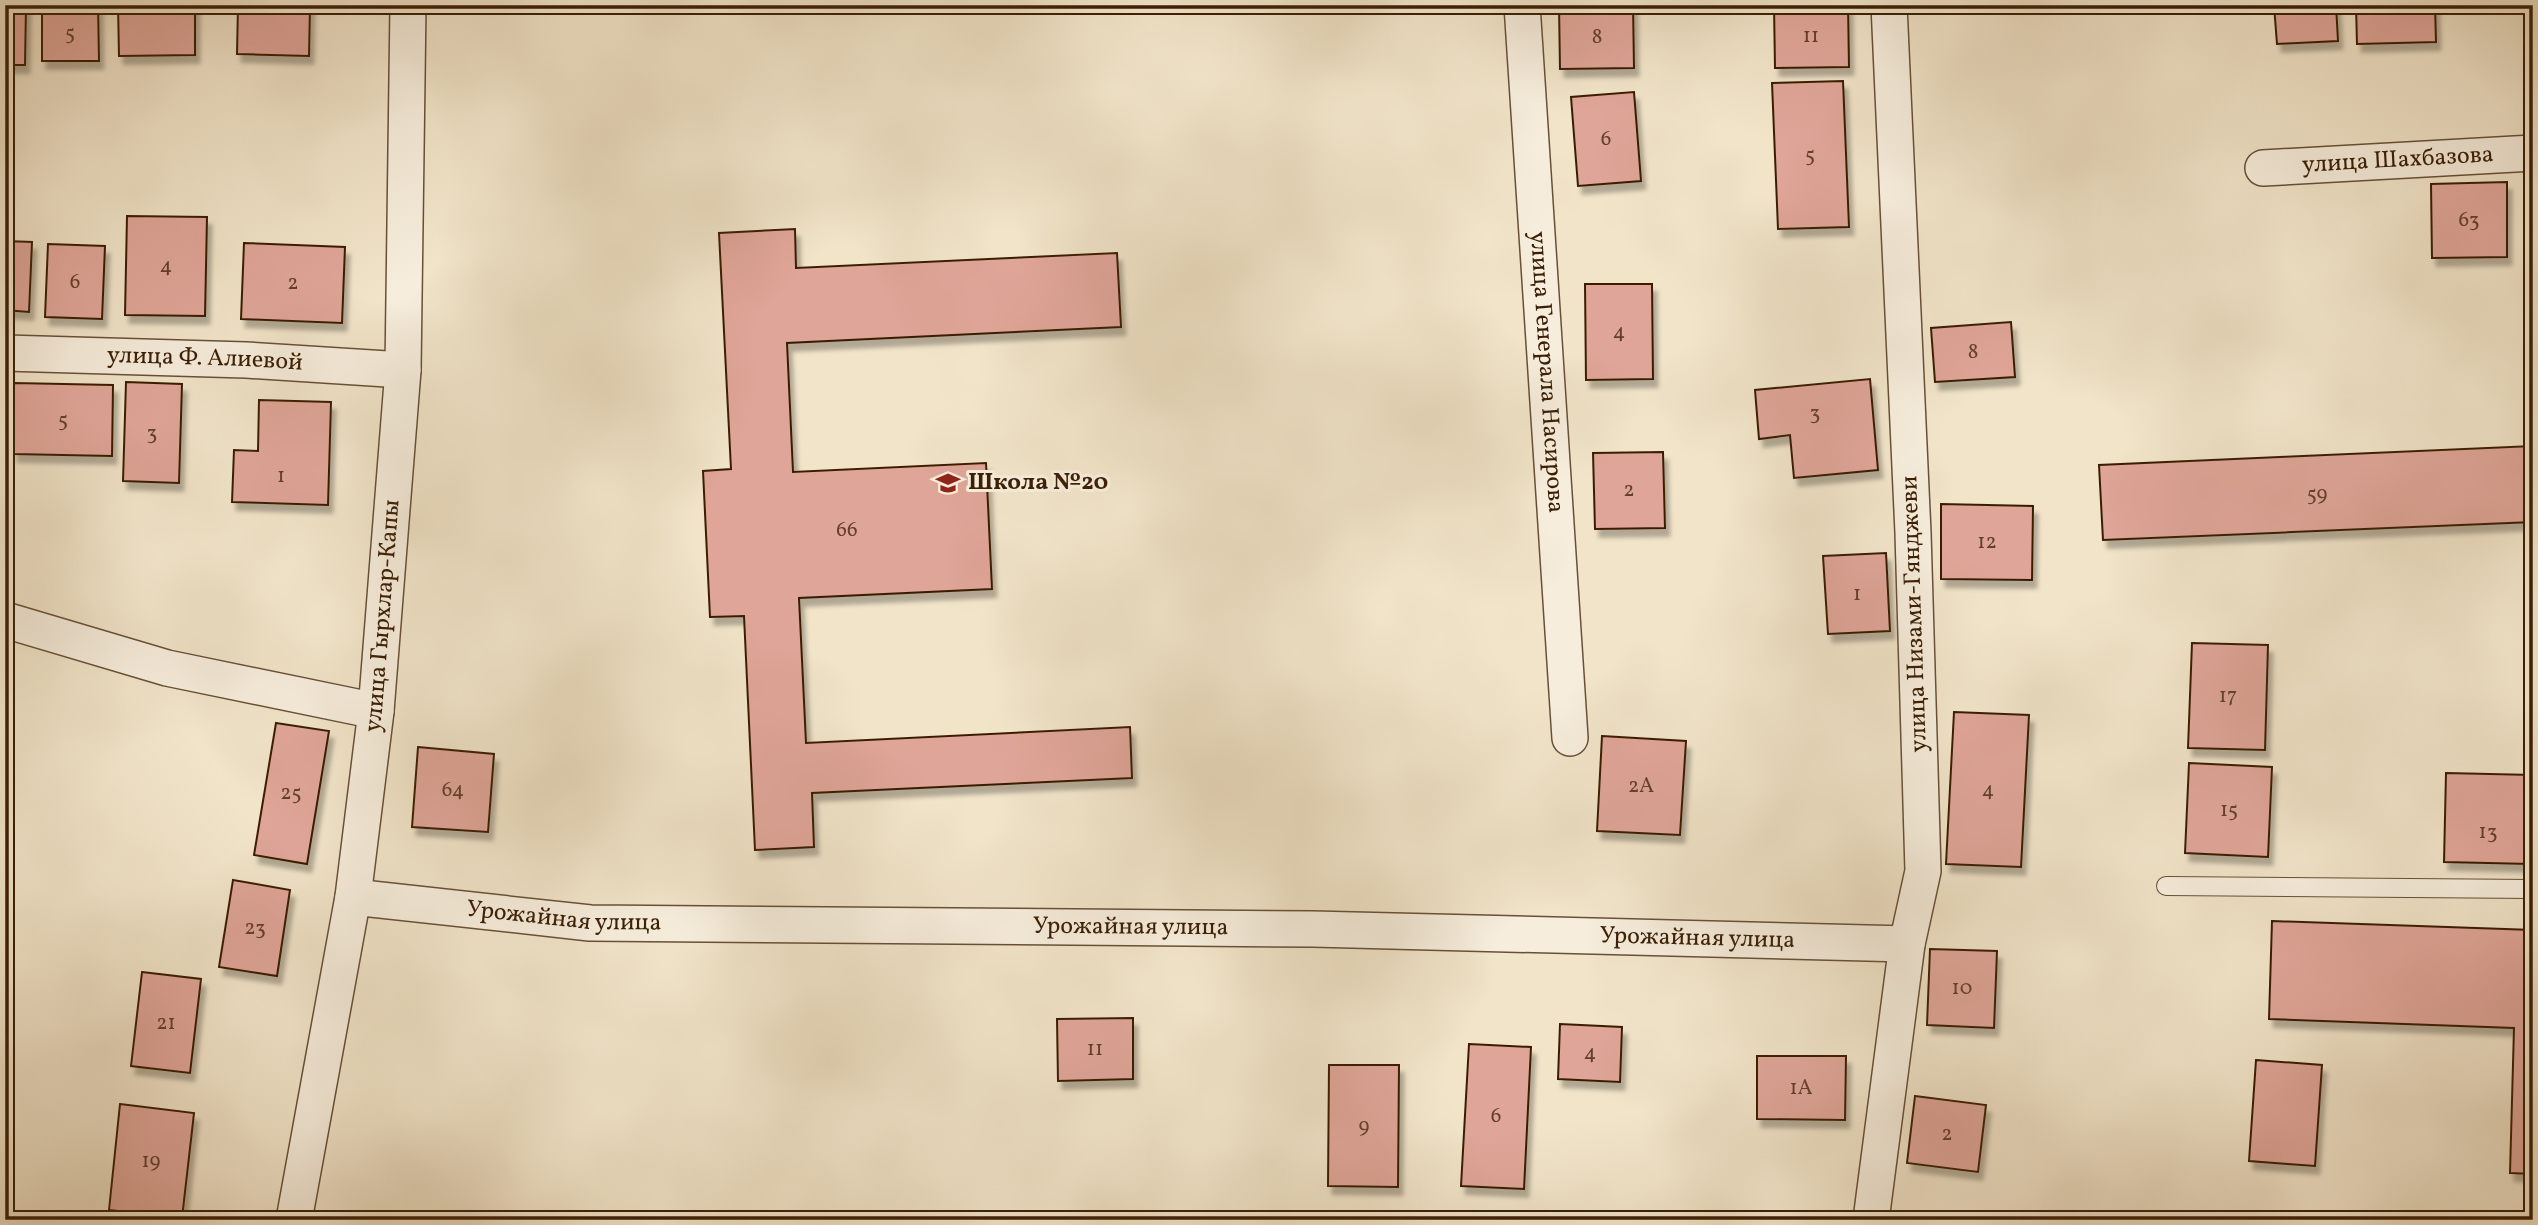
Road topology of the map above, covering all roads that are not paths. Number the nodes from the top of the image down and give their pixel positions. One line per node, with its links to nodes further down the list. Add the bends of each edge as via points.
1 (408, 5): 7 (street, улица Гырхлар-Капы)
2 (1522, 5): 10 (street, улица Генерала Насирова)
3 (1889, 5): 14 (street, улица Низами-Гянджеви, via 1923,870)
4 (2533, 153): 5 (street, улица Шахбазова)
5 (2263, 167)
6 (5, 353): 7 (street, улица Ф. Алиевой)
7 (403, 370): 9 (street, улица Гырхлар-Капы)
8 (5, 620): 9 (street, via 167,668)
9 (376, 711): 13 (street, улица Гырхлар-Капы)
10 (1570, 738)
11 (2166, 886): 12 (lane)
12 (2533, 889)
13 (353, 897): 14 (street, Урожайная улица, via 590,923 1312,929); 15 (street, улица Гырхлар-Капы)
14 (1908, 944): 16 (street, улица Низами-Гянджеви)
15 (293, 1220)
16 (1871, 1220)

